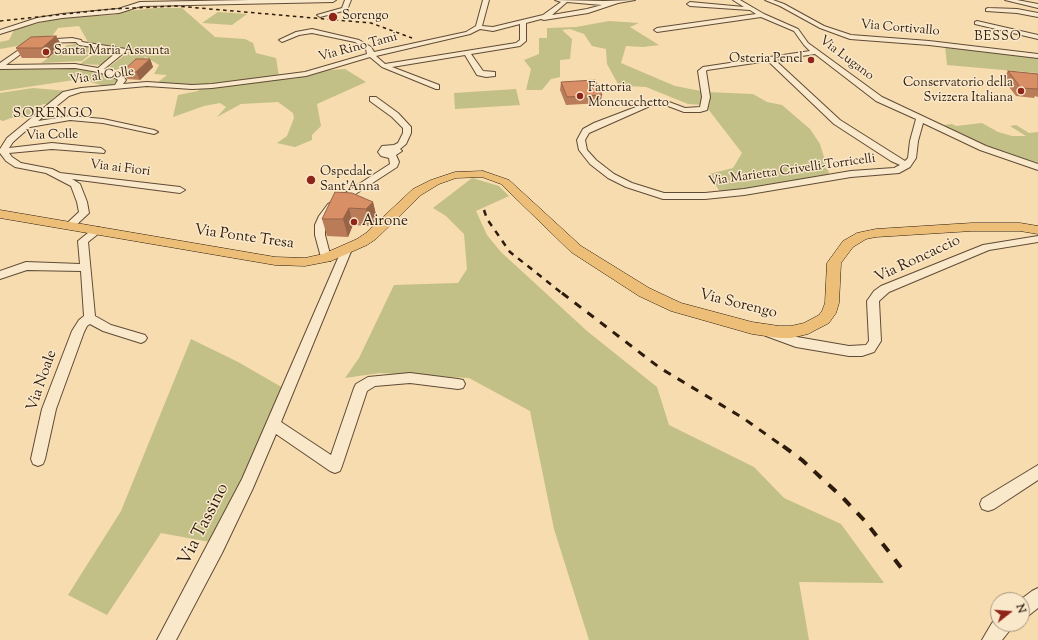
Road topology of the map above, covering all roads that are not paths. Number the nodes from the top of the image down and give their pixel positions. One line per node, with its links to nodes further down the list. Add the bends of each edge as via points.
1 (333, 0): 23 (street, via 140,4 119,11 37,20)
2 (348, 0): 15 (street, via 346,9)
3 (486, 0): 21 (street)
4 (562, 0): 10 (street); 18 (street, via 551,13)
5 (632, 0): 10 (street)
6 (736, 0): 13 (street, Via Lugano)
7 (768, 0): 29 (street, Via Cortivallo, via 822,27 850,37 920,42)
8 (1008, 0): 9 (street)
9 (1018, 1): 12 (street)
10 (616, 2): 18 (street, via 565,16)
11 (690, 4): 13 (street)
12 (1038, 6)
13 (751, 10): 17 (street, Via Lugano)
14 (988, 10): 16 (street)
15 (320, 15)
16 (1038, 15)
17 (762, 16): 22 (street, Via Lugano); 27 (street, Via Lugano, via 796,30 806,44)
18 (533, 19): 19 (street)
19 (523, 21): 21 (street, via 493,29); 26 (street, via 522,43)
20 (977, 23): 24 (street)
21 (479, 27): 28 (street, Via Rino Tami, via 463,35)
22 (657, 30)
23 (0, 32)
24 (1038, 37)
25 (282, 40): 28 (street, via 302,32 317,31 365,44)
26 (466, 52): 32 (street); 34 (street, via 480,73)
27 (816, 52): 30 (street); 39 (street, Via Lugano, via 879,99)
28 (371, 55): 32 (street); 35 (street, Via Rino Tami, via 306,74)
29 (1038, 56)
30 (769, 58): 44 (street, via 837,122); 44 (street, Via Marietta Crivelli-Torricelli, via 704,68 702,71 706,83 705,105 700,110 684,110 668,104 649,104 586,131 582,136 583,150 611,176 629,186 663,196 747,192 851,174 896,171)
31 (0, 66): 33 (street, via 75,66); 33 (street, via 28,46 44,41 72,40 124,50)
32 (384, 66): 37 (street)
33 (99, 70): 36 (street, via 121,78)
34 (492, 74)
35 (212, 86): 36 (street, Via al Colle, via 147,84)
36 (117, 87): 40 (street, Via al Colle, via 69,93)
37 (436, 87)
38 (373, 99): 55 (street, via 395,115 407,127 407,133 403,142 394,151 394,165 331,206 324,216 320,225 320,235)
39 (920, 119): 44 (street, via 912,158); 45 (street, Via Lugano, via 983,148)
40 (27, 126): 41 (street, via 70,118 102,121); 42 (street, Via al Colle, via 10,140)
41 (154, 132)
42 (3, 151): 43 (street, Via Colle, via 52,146); 46 (street, via 9,159 18,164)
43 (100, 151)
44 (907, 165)
45 (1038, 167)
46 (56, 174): 47 (street, Via ai Fiori); 50 (street, via 75,184 82,202 84,214)
47 (180, 190)
48 (0, 214): 50 (main road, Via Ponte Tresa)
49 (540, 215): 54 (main road, Via Ponte Tresa, via 513,188 498,178 477,173 455,174 426,186 371,236); 59 (main road, Via Sorengo, via 576,249 658,299 676,307)
50 (70, 225): 51 (main road, Via Ponte Tresa)
51 (98, 230): 55 (main road, Via Ponte Tresa, via 275,261 305,262); 56 (street, via 83,242)
52 (1038, 230): 59 (main road, Via Sorengo, via 1020,227 972,227 862,236 848,244 834,263 832,303 824,319 800,330)
53 (1038, 239): 59 (street, Via Roncaccio, via 987,247 885,289 873,301 874,341 870,349 849,351 818,346 796,342)
54 (347, 249): 55 (main road, Via Ponte Tresa); 62 (street, Via Tassino)
55 (326, 258)
56 (86, 268): 57 (street, via 26,266); 58 (street)
57 (0, 275)
58 (90, 318): 60 (street, via 107,328); 63 (street, Via Noale, via 78,331 70,352 49,409)
59 (765, 331)
60 (142, 338)
61 (458, 384): 62 (street, via 410,378 373,381 361,388 335,466)
62 (273, 424): 68 (street, Via Tassino, via 248,483)
63 (38, 459)
64 (1038, 472): 65 (street)
65 (988, 504)
66 (1038, 597): 67 (street)
67 (1030, 604)
68 (166, 640)

